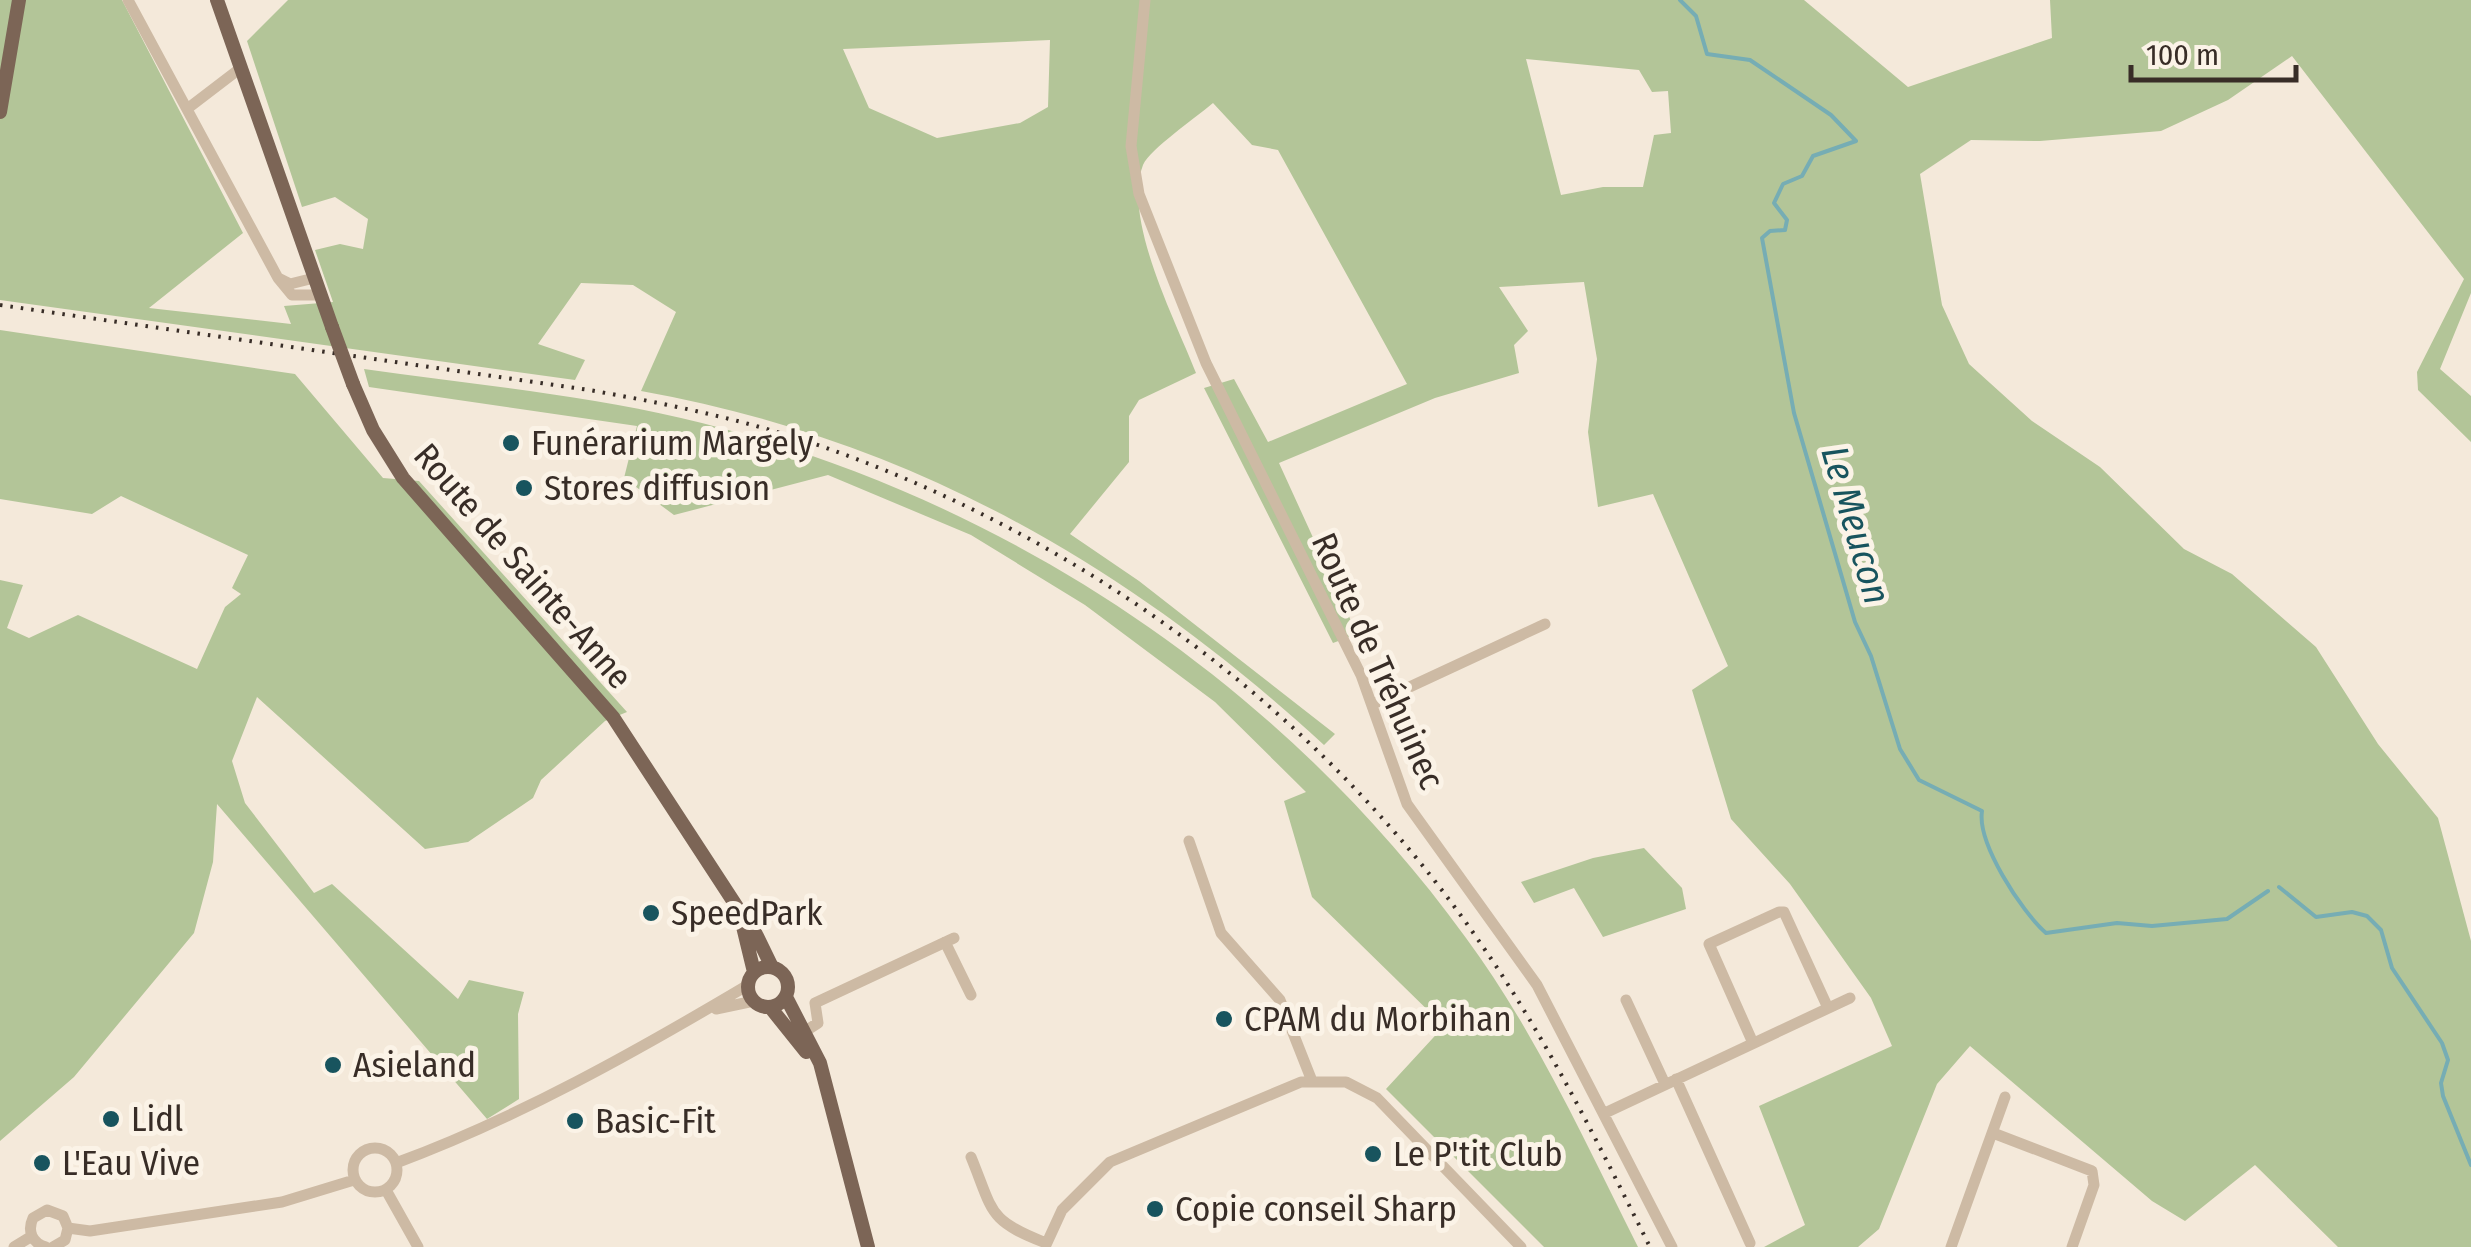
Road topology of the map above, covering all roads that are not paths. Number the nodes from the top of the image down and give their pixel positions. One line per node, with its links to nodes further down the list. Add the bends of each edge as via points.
1 (20, 0): 7 (main road)
2 (128, 0): 6 (street)
3 (216, 0): 5 (main road, Route de Sainte-Anne)
4 (1145, 0): 12 (street, Route de Tréhuinec, via 1131,146 1139,194 1206,362)
5 (238, 70): 6 (street); 9 (main road, Route de Sainte-Anne)
6 (187, 109): 8 (street)
7 (0, 112)
8 (278, 278): 9 (street, via 290,284); 10 (street, via 292,296)
9 (314, 278): 10 (main road, Route de Sainte-Anne)
10 (320, 295): 14 (main road, Route de Sainte-Anne, bridge, via 373,430 403,478 582,676)
11 (1545, 624): 12 (street)
12 (1373, 704): 31 (street, Route de Tréhuinec, via 1408,804 1537,985)
13 (1189, 841): 27 (street, via 1221,934 1280,1000)
14 (717, 870): 15 (main road, Route de Sainte-Anne, via 741,900); 16 (main road, Route de Sainte-Anne, via 739,910)
15 (772, 966): 16 (main road); 18 (main road, via 787,978)
16 (751, 978): 21 (main road); 24 (street)
17 (970, 994): 25 (street, via 950,940 815,1003 818,1023)
18 (786, 997): 22 (main road); 25 (main road)
19 (1850, 998): 23 (street)
20 (1626, 1000): 28 (street)
21 (754, 1001): 22 (main road); 24 (street)
22 (770, 1007): 29 (main road)
23 (1828, 1008): 26 (street); 26 (street, via 1779,912 1709,944)
24 (702, 1012): 34 (street, via 445,1145)
25 (804, 1032): 29 (main road)
26 (1753, 1042): 28 (street)
27 (1312, 1081): 40 (street, via 1110,1162 1076,1194); 45 (street, via 1346,1082 1378,1098)
28 (1670, 1081): 31 (street); 39 (street)
29 (825, 1082): 44 (main road)
30 (2005, 1097): 32 (street)
31 (1605, 1112): 46 (street, Route de Tréhuinec)
32 (1993, 1134): 47 (street); 48 (street, via 2092,1171 2094,1184)
33 (971, 1157): 40 (street, via 999,1220)
34 (396, 1163): 35 (street, via 385,1149 366,1148 354,1162); 36 (street, via 396,1178)
35 (354, 1180): 36 (street, via 368,1192); 37 (street, via 282,1202 90,1231)
36 (386, 1190): 43 (street)
37 (68, 1228): 38 (street, via 64,1216 47,1210 33,1218); 42 (street, via 64,1240)
38 (32, 1236): 41 (street); 42 (street)
39 (1750, 1243)
40 (1045, 1245)
41 (14, 1247)
42 (49, 1247)
43 (418, 1247)
44 (868, 1247)
45 (1521, 1247)
46 (1672, 1247)
47 (1951, 1247)
48 (2072, 1247)

